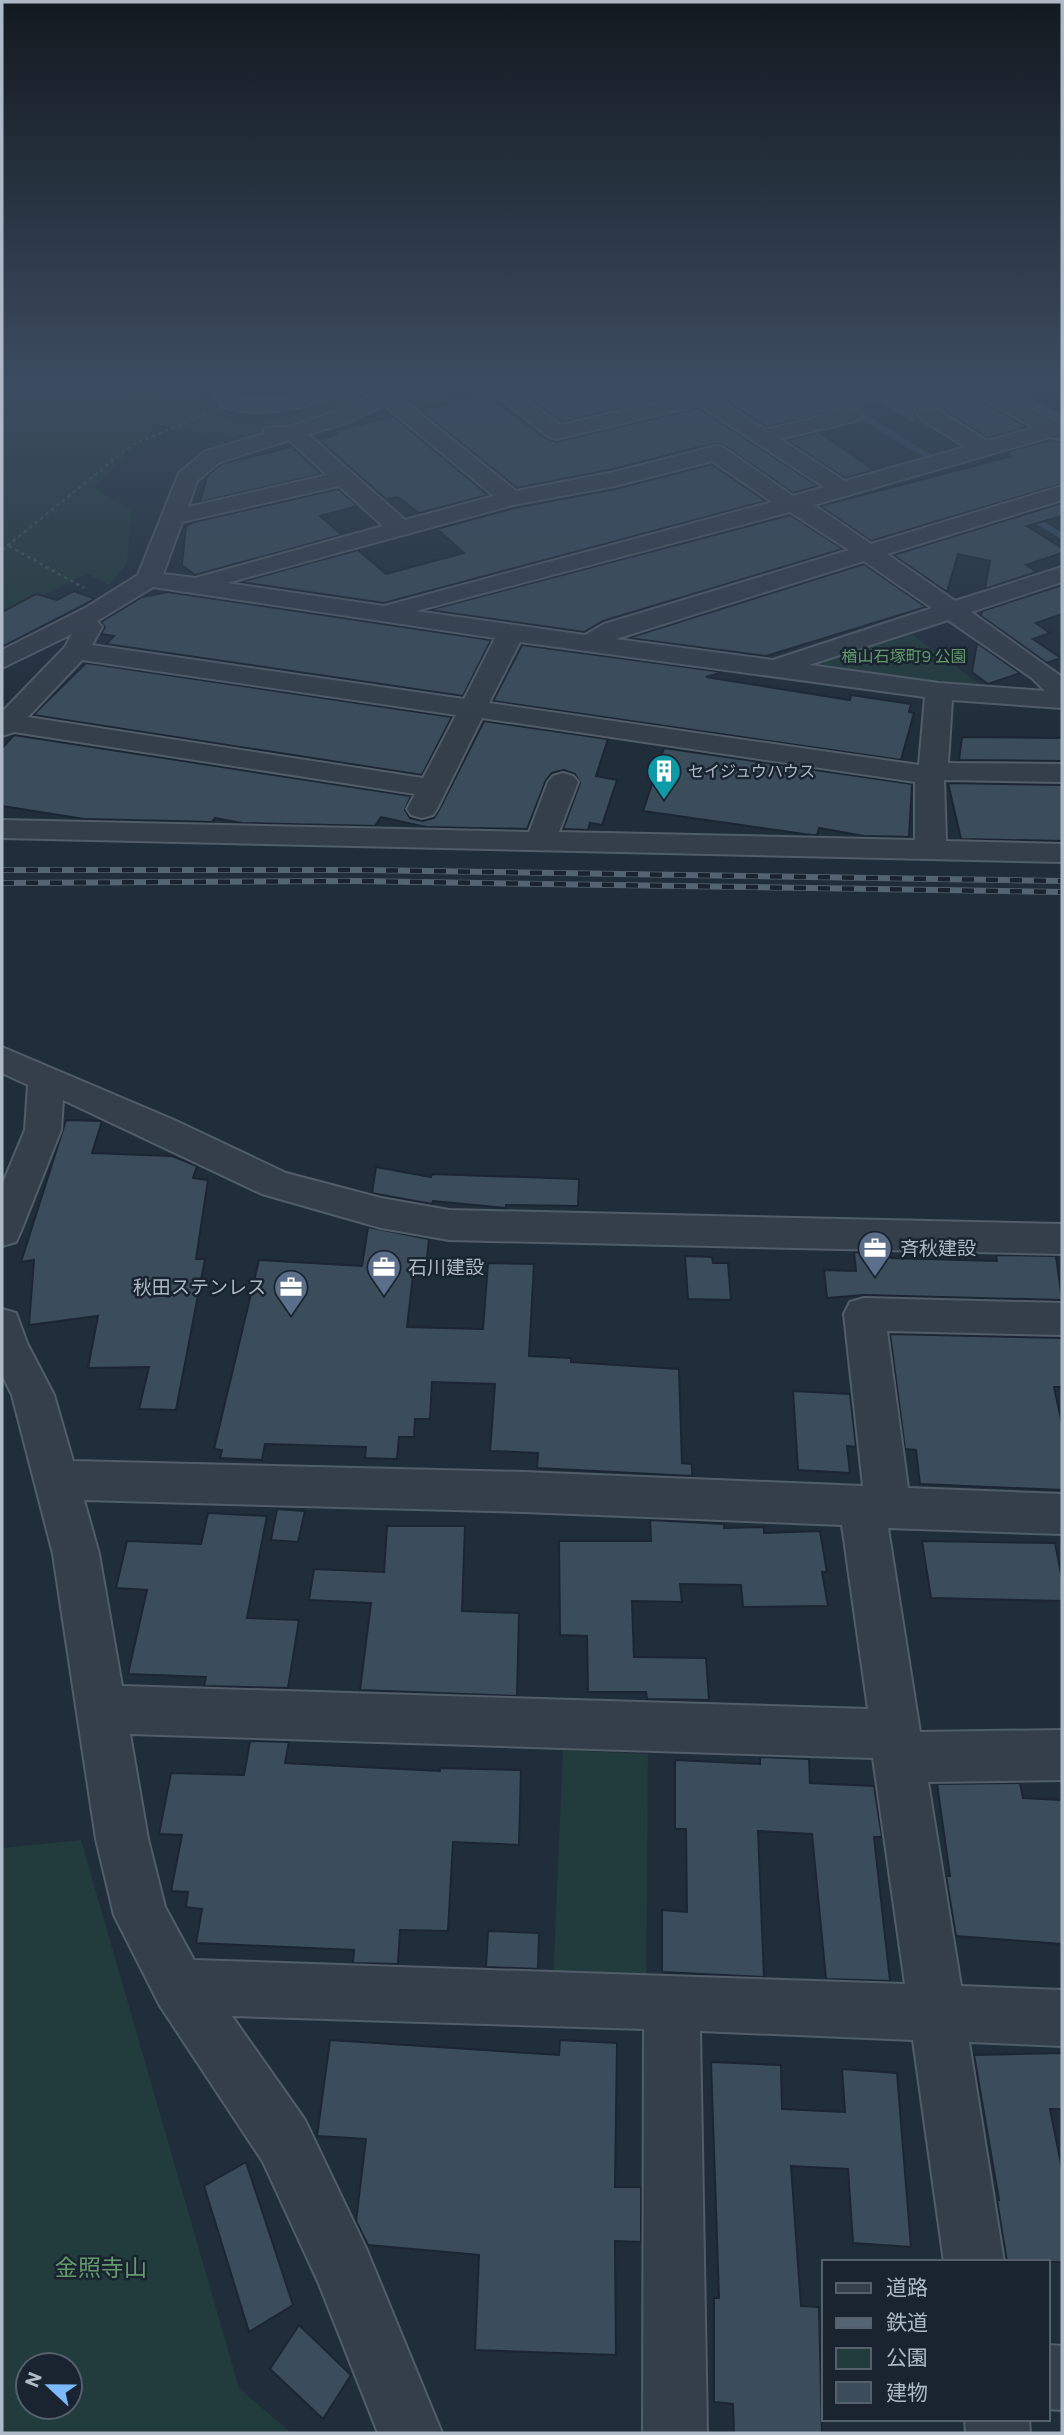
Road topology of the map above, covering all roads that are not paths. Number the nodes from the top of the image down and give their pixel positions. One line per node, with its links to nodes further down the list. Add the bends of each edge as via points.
1 (159, 499): 20 (street, via 140,563)
2 (180, 499): 10 (street)
3 (254, 499): 10 (street)
4 (367, 499): 11 (street)
5 (511, 499): 11 (street)
6 (785, 499): 9 (street)
7 (812, 499): 9 (street)
8 (1046, 499): 15 (street)
9 (793, 504): 14 (street); 15 (street)
10 (173, 517): 18 (street)
11 (398, 527): 19 (street)
12 (607, 534): 14 (street)
13 (564, 540): 16 (street)
14 (628, 549): 16 (street)
15 (867, 551): 21 (street); 24 (street, via 613,629)
16 (587, 560): 22 (street)
17 (1062, 574): 21 (street, via 962,604)
18 (149, 579): 19 (street); 20 (street)
19 (191, 586): 22 (street)
20 (100, 605): 25 (street); 26 (street)
21 (952, 612): 27 (street); 28 (street)
22 (380, 613): 23 (street)
23 (512, 633): 24 (street); 32 (street)
24 (592, 642): 27 (street)
25 (76, 651): 32 (street); 33 (street)
26 (2, 660)
27 (775, 668): 29 (street)
28 (1052, 668): 30 (street)
29 (939, 691): 31 (street); 34 (street)
30 (1062, 692)
31 (1062, 700)
32 (474, 711): 34 (street); 37 (street)
33 (5, 725): 37 (street)
34 (931, 773): 35 (street); 41 (street)
35 (1062, 773)
36 (563, 782): 40 (street)
37 (433, 788): 39 (street)
38 (2, 829): 39 (street)
39 (406, 839): 40 (street)
40 (540, 843): 41 (street)
41 (931, 851): 42 (street)
42 (1062, 853)
43 (2, 1059): 44 (street)
44 (46, 1080): 45 (street, via 43,1130); 46 (street, via 275,1184 381,1213 449,1225)
45 (2, 1231)
46 (1062, 1239)
47 (1062, 1319): 50 (street, via 864,1314)
48 (2, 1325): 49 (street, via 33,1395)
49 (55, 1480): 50 (street); 52 (street, via 76,1554)
50 (875, 1507): 51 (street); 53 (street)
51 (1062, 1514)
52 (101, 1709): 53 (street); 55 (street, via 122,1839 141,1915)
53 (897, 1745): 54 (street); 57 (street)
54 (1062, 1755)
55 (179, 1987): 56 (street); 60 (street, via 284,2141 344,2270)
56 (672, 2001): 57 (street); 61 (street)
57 (936, 2014): 58 (street); 59 (street)
58 (1062, 2018)
59 (974, 2260)
60 (410, 2433)
61 (675, 2433)

